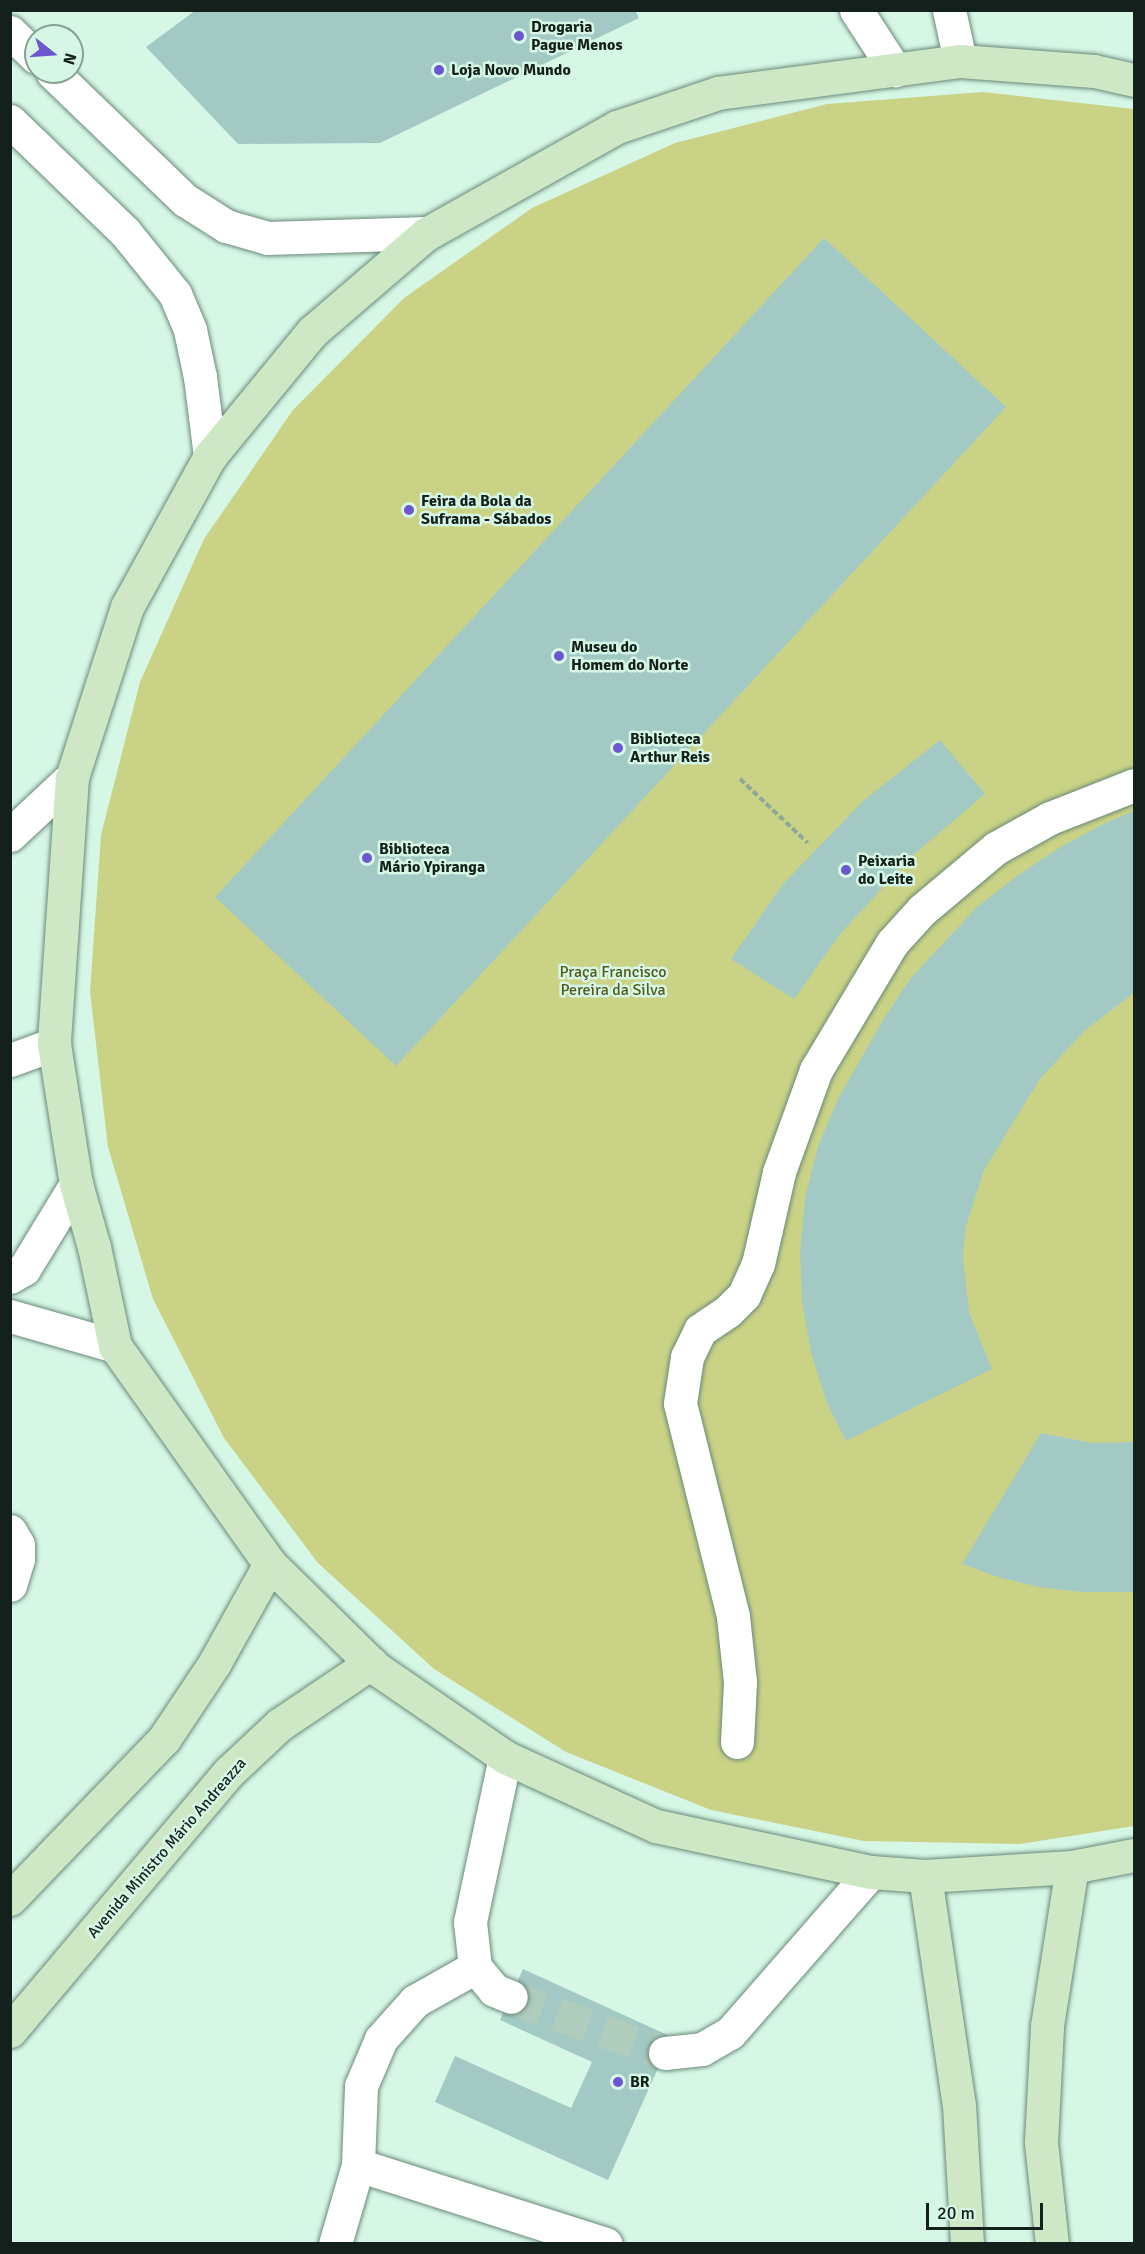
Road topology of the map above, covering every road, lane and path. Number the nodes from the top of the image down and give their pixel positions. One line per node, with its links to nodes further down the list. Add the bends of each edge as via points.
1 (856, 10): 6 (street)
2 (949, 10): 5 (street)
3 (10, 32): 4 (street)
4 (24, 45)
5 (960, 61): 6 (main road); 7 (main road, via 1094,71)
6 (895, 70): 10 (main road, via 718,93 617,127)
7 (1134, 80)
8 (64, 84): 10 (street, via 185,200 226,226 268,238)
9 (10, 121): 11 (street, via 125,232 175,294 190,330 201,377)
10 (427, 233): 11 (main road, via 312,332)
11 (210, 456): 12 (main road, via 127,607)
12 (72, 777): 15 (street); 17 (main road)
13 (740, 779): 16 (path)
14 (1134, 785): 27 (street, via 1050,818 996,848 922,910 892,943 816,1070 778,1172 758,1264 744,1295 700,1330 687,1357 680,1402 734,1616 740,1682)
15 (10, 835)
16 (808, 843)
17 (54, 1044): 18 (street); 19 (main road)
18 (10, 1060)
19 (76, 1184): 20 (street, via 24,1269); 22 (main road)
20 (10, 1277)
21 (10, 1316): 22 (street)
22 (115, 1346): 24 (main road)
23 (10, 1531): 25 (street, via 18,1545)
24 (270, 1564): 26 (main road); 33 (main road, via 214,1664 164,1739)
25 (10, 1585)
26 (371, 1663): 28 (main road); 36 (main road, Avenida Ministro Mário Andreazza, via 279,1725 229,1772)
27 (737, 1742)
28 (505, 1757): 31 (main road, via 656,1826); 34 (street, via 470,1922)
29 (1134, 1854): 30 (main road)
30 (1072, 1868): 32 (main road); 39 (main road, via 1047,2026 1041,2142)
31 (871, 1872): 32 (main road); 37 (street, via 730,2033 702,2049)
32 (925, 1876): 40 (main road, via 959,2105)
33 (17, 1882)
34 (475, 1966): 35 (street, via 494,1990); 38 (street, via 415,2001 381,2039 361,2086)
35 (511, 1997)
36 (10, 2031)
37 (665, 2053)
38 (358, 2165): 41 (street); 42 (street)
39 (1045, 2187): 45 (main road); 46 (main road)
40 (964, 2196): 43 (main road); 44 (main road)
41 (335, 2244)
42 (606, 2244)
43 (952, 2244)
44 (967, 2244)
45 (1052, 2244)
46 (1071, 2244)

